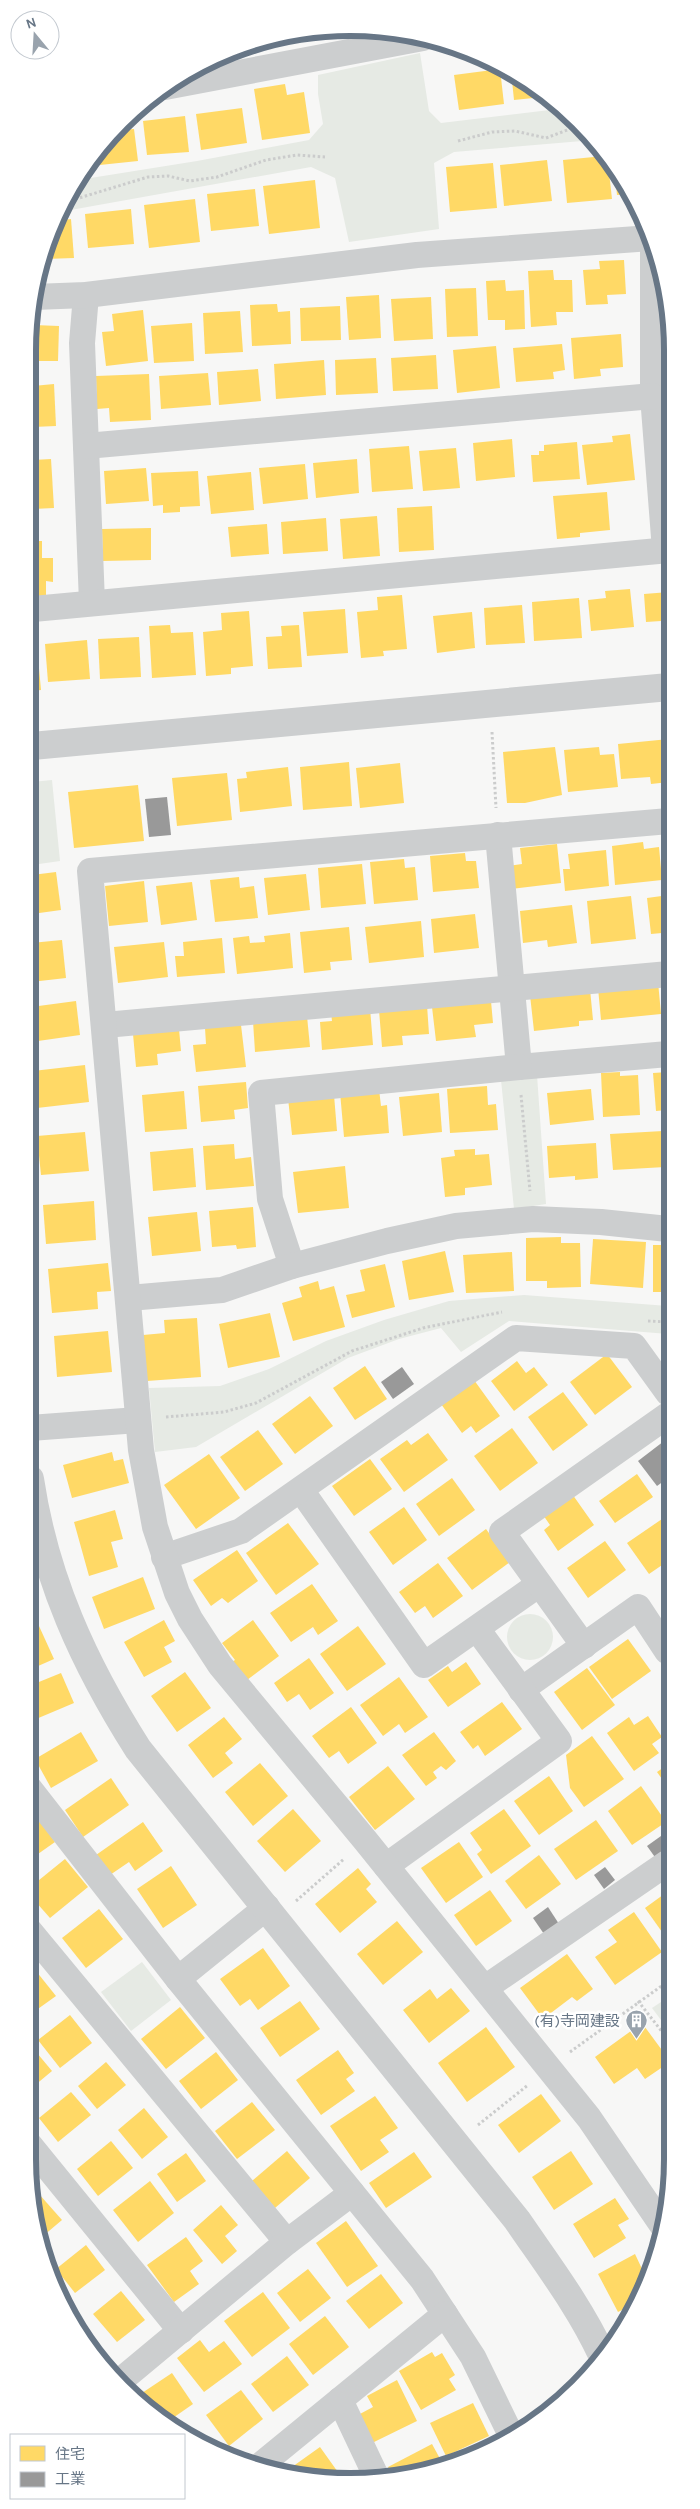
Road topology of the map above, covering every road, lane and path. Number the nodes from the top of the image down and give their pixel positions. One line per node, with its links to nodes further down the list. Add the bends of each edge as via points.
1 (406, 41): 2 (street)
2 (183, 85)
3 (572, 128): 4 (path, via 546,138 515,131 492,132)
4 (458, 141)
5 (325, 157): 6 (path, via 266,160 208,178 148,177)
6 (76, 196)
7 (643, 239): 9 (street, via 417,255)
8 (653, 269): 11 (street)
9 (86, 295): 10 (street); 12 (street, via 82,343)
10 (41, 297)
11 (653, 396): 12 (street); 13 (street)
12 (86, 446): 15 (street)
13 (664, 517)
14 (664, 550): 15 (street)
15 (92, 603): 16 (street)
16 (36, 609)
17 (664, 687): 19 (street)
18 (492, 732): 21 (path)
19 (36, 746)
20 (664, 821): 21 (street)
21 (498, 836): 23 (street); 24 (street, via 90,871)
22 (664, 974): 23 (street)
23 (511, 988): 24 (street); 26 (street)
24 (105, 1025): 30 (street)
25 (664, 1054): 26 (street)
26 (518, 1067): 27 (path); 29 (street, via 261,1093 270,1199)
27 (533, 1220): 28 (street, via 601,1222); 29 (street, via 456,1226)
28 (664, 1230)
29 (292, 1266): 30 (street, via 222,1290)
30 (129, 1298): 36 (street)
31 (503, 1312): 36 (path, via 423,1328 352,1351 256,1403 224,1412)
32 (639, 1320): 33 (path)
33 (664, 1322)
34 (664, 1387): 38 (street, via 634,1346 516,1338)
35 (664, 1418): 41 (street, via 502,1532)
36 (138, 1420): 37 (street); 40 (street, via 154,1527)
37 (36, 1428)
38 (301, 1490): 40 (street, via 241,1531); 42 (street, via 424,1665)
39 (36, 1513): 50 (street, via 70,1626 111,1706 138,1749)
40 (164, 1557): 47 (street, via 190,1619 220,1665)
41 (538, 1584): 42 (street); 43 (street)
42 (477, 1629): 45 (street)
43 (584, 1646): 44 (street, via 638,1607); 45 (street)
44 (664, 1646)
45 (521, 1690): 49 (street, via 559,1741)
46 (36, 1797): 52 (street)
47 (365, 1840): 49 (street); 50 (path)
48 (664, 1864): 54 (street)
49 (386, 1866): 54 (street)
50 (279, 1906): 52 (street); 65 (street, via 517,2220 567,2292)
51 (36, 1939): 62 (street)
52 (178, 1979): 60 (street)
53 (664, 1984): 55 (path)
54 (485, 1988): 57 (street)
55 (638, 2001): 56 (path); 57 (path)
56 (664, 2034)
57 (549, 2068): 58 (path); 61 (street, via 616,2156)
58 (474, 2128)
59 (36, 2154): 64 (street)
60 (352, 2193): 62 (street); 63 (street, via 422,2279)
61 (658, 2219)
62 (287, 2242): 64 (street)
63 (445, 2314): 67 (street); 68 (street, via 473,2357)
64 (181, 2330): 66 (street)
65 (599, 2350)
66 (124, 2377)
67 (340, 2400): 69 (street); 70 (street)
68 (509, 2430)
69 (265, 2461)
70 (374, 2472)

